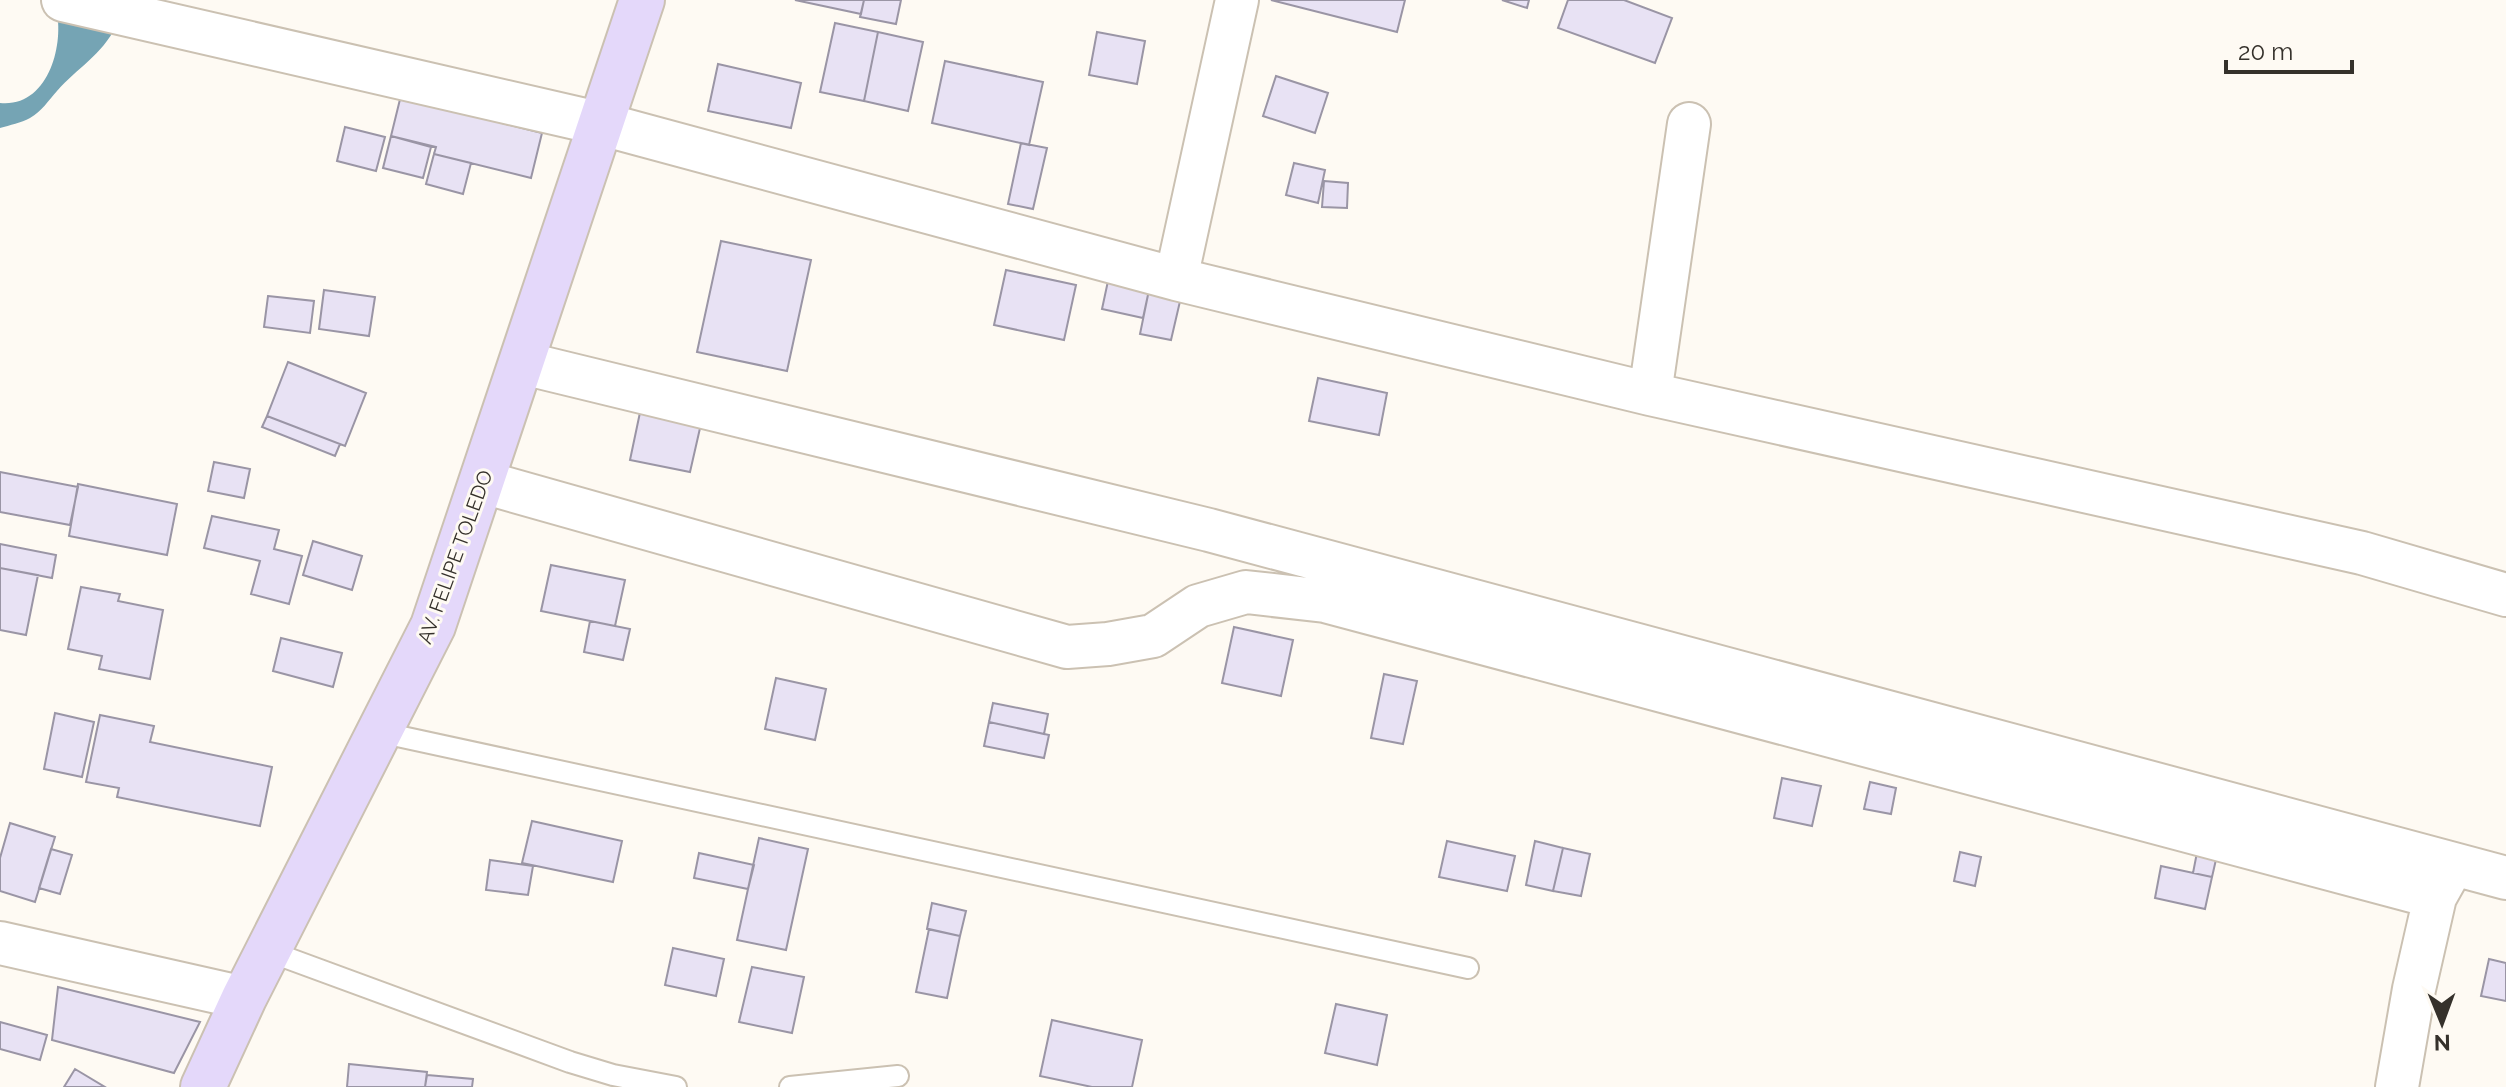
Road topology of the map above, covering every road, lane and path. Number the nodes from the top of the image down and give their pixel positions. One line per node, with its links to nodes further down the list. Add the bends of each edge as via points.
1 (63, 0): 4 (street)
2 (642, 0): 4 (main road, AV. FELIPE TOLEDO)
3 (1237, 0): 6 (street)
4 (602, 124): 6 (street); 7 (main road, AV. FELIPE TOLEDO)
5 (1689, 124): 8 (street)
6 (1176, 279): 8 (street)
7 (523, 363): 9 (main road, AV. FELIPE TOLEDO); 13 (street, via 1209,530)
8 (1650, 394): 10 (street, via 2362,553)
9 (483, 482): 11 (main road, AV. FELIPE TOLEDO, via 433,626); 13 (street, via 1067,647 1153,636 1198,606 1246,592 1325,601)
10 (2506, 595)
11 (379, 732): 15 (main road, AV. FELIPE TOLEDO); 16 (lane)
12 (2506, 878): 13 (street)
13 (2444, 880): 22 (street, via 2414,989)
14 (0, 943): 17 (street)
15 (268, 951): 17 (main road, AV. FELIPE TOLEDO); 20 (lane, via 570,1062)
16 (1468, 968)
17 (244, 998): 19 (main road, AV. FELIPE TOLEDO)
18 (898, 1076): 21 (lane)
19 (203, 1087)
20 (676, 1087)
21 (790, 1087)
22 (2397, 1087)

